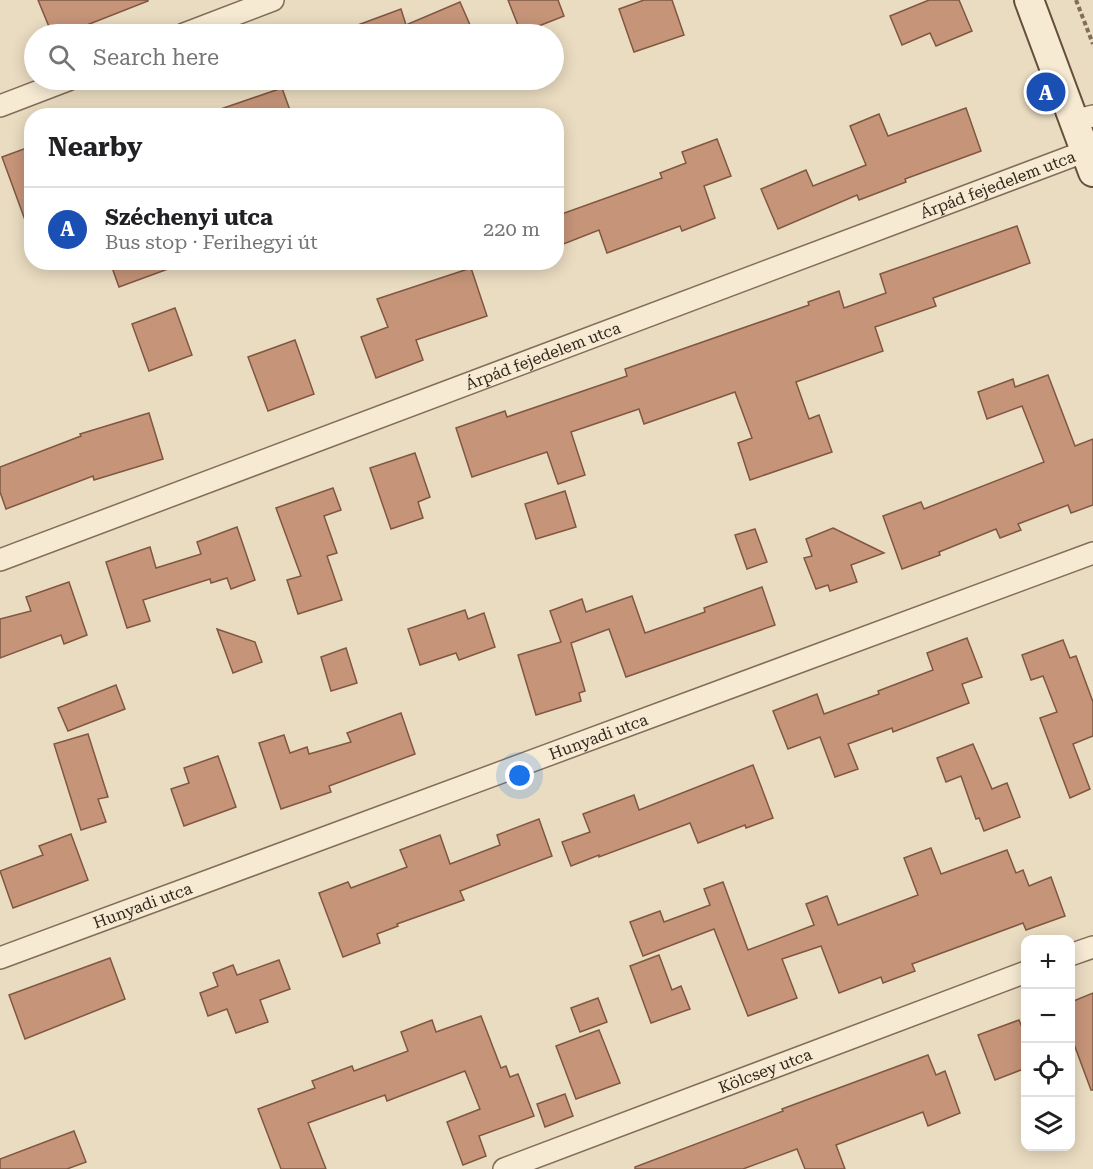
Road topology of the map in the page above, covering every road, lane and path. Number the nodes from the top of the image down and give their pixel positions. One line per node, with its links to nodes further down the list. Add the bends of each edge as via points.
1 (273, 0): 4 (street)
2 (1029, 0): 8 (main road)
3 (1076, 0): 5 (path)
4 (210, 24)
5 (1093, 44)
6 (42, 90): 7 (street)
7 (0, 106)
8 (1084, 118): 9 (main road)
9 (1089, 161): 11 (street, Árpád fejedelem utca)
10 (1093, 553): 14 (street, Hunyadi utca)
11 (0, 560)
12 (1093, 947): 13 (street)
13 (1075, 954)
14 (0, 958)
15 (1021, 974): 16 (street, Kölcsey utca)
16 (504, 1169)

